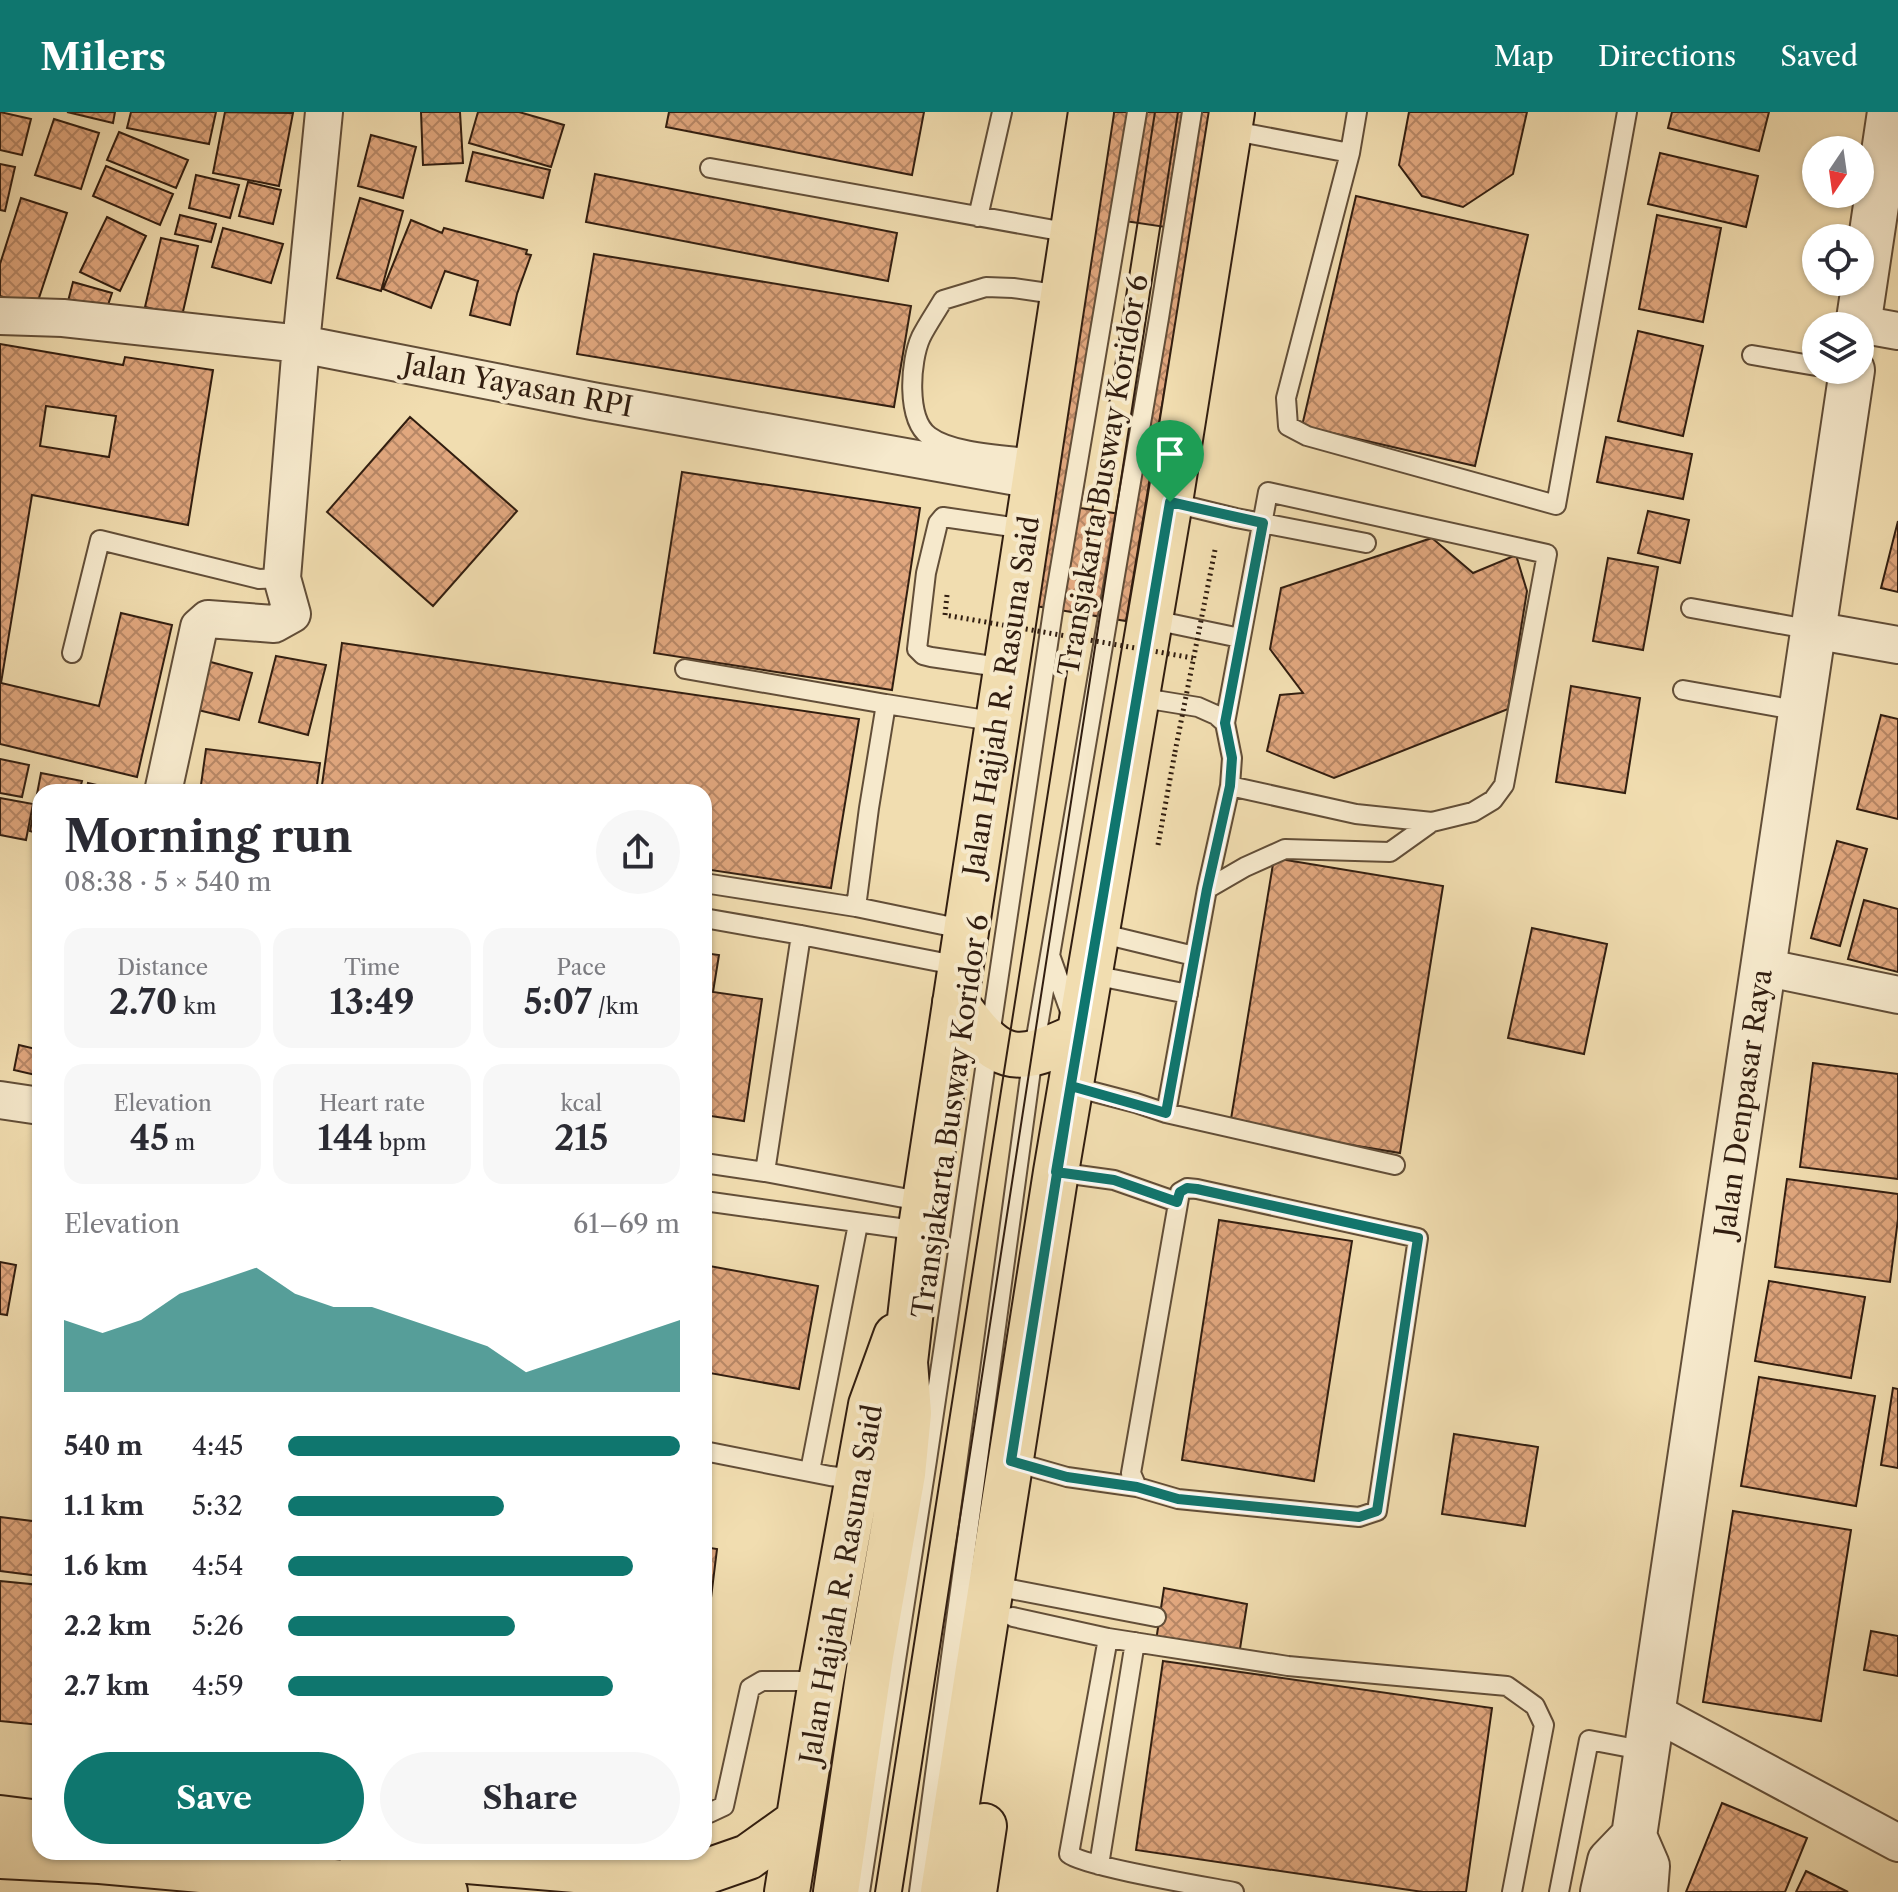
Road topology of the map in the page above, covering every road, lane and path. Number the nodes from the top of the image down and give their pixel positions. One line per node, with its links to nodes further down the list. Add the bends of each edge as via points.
1 (1002, 112): 11 (lane)
2 (1091, 112): 12 (main road, Jalan Hajjah R. Rasuna Said)
3 (1137, 112): 45 (lane, Transjakarta Busway Koridor 6)
4 (1357, 112): 9 (lane)
5 (1627, 112): 9 (lane, via 1556,505 1307,436 1288,426 1286,398)
6 (1890, 112): 14 (street)
7 (320, 113): 16 (street)
8 (1218, 118): 9 (lane); 21 (main road); 55 (lane, Transjakarta Busway Koridor 6, via 1159,318)
9 (1350, 153)
10 (710, 168): 11 (lane)
11 (978, 217): 12 (lane)
12 (1071, 233): 13 (main road, Jalan Hajjah R. Rasuna Said)
13 (1062, 295): 20 (main road, Jalan Hajjah R. Rasuna Said); 20 (lane, via 986,287 943,300 919,340 911,390 914,419 928,436)
14 (1873, 312)
15 (0, 316): 16 (street, Jalan Yayasan RPI)
16 (301, 344): 20 (street, Jalan Yayasan RPI, via 592,401); 26 (street)
17 (1752, 355): 18 (lane)
18 (1802, 364)
19 (1838, 384): 30 (street, Jalan Denpasar Raya)
20 (1035, 469): 23 (main road, Jalan Hajjah R. Rasuna Said)
21 (1170, 502): 22 (lane); 29 (main road)
22 (1263, 523): 24 (lane); 31 (lane); 46 (lane, via 1268,492 1547,554 1504,785 1493,800 1473,812)
23 (1026, 529): 35 (main road, Jalan Hajjah R. Rasuna Said); 35 (lane, via 943,517 926,573 917,649 931,657)
24 (1366, 543)
25 (1215, 550): 34 (path, bridge)
26 (282, 578): 33 (lane, via 259,579 100,540); 43 (street, via 292,614 274,624 208,619 199,627)
27 (947, 595): 34 (path, bridge, via 945,615)
28 (1691, 608): 30 (lane)
29 (1149, 619): 31 (lane); 38 (main road)
30 (1813, 630): 32 (street); 40 (street, Jalan Denpasar Raya)
31 (1240, 638): 42 (lane)
32 (1898, 645)
33 (72, 653)
34 (1193, 658): 48 (path, bridge)
35 (1006, 668): 41 (main road, Jalan Hajjah R. Rasuna Said)
36 (685, 669): 39 (lane)
37 (1683, 690): 40 (lane)
38 (1137, 697): 42 (lane, via 1198,707); 54 (main road)
39 (886, 704): 41 (lane); 51 (lane)
40 (1801, 711): 58 (street, Jalan Denpasar Raya)
41 (998, 722): 47 (main road, Jalan Hajjah R. Rasuna Said)
42 (1225, 723): 44 (lane, via 1232,758)
43 (165, 784)
44 (1230, 786): 46 (lane, via 1356,814); 50 (lane)
45 (1025, 799): 47 (lane); 62 (lane, Transjakarta Busway Koridor 6)
46 (1432, 822): 50 (lane, via 1390,852 1285,849)
47 (994, 833): 57 (main road, Jalan Hajjah R. Rasuna Said)
48 (1158, 845)
49 (712, 884): 51 (lane)
50 (1207, 889): 56 (lane)
51 (856, 907): 57 (lane)
52 (712, 919): 53 (lane)
53 (801, 935): 57 (lane); 70 (lane)
54 (1092, 953): 56 (lane); 59 (lane); 61 (main road)
55 (1050, 955): 61 (lane); 63 (lane, Transjakarta Busway Koridor 6)
56 (1194, 956): 59 (lane)
57 (961, 966): 62 (main road, via 973,1027); 75 (main road, Jalan Hajjah R. Rasuna Said)
58 (1763, 967): 60 (street); 87 (street, Jalan Denpasar Raya)
59 (1188, 994): 67 (lane)
60 (1898, 995)
61 (1078, 1036): 63 (main road); 64 (main road)
62 (990, 1043): 63 (main road, via 1010,1055); 105 (lane, Transjakarta Busway Koridor 6)
63 (1033, 1055): 106 (lane, Transjakarta Busway Koridor 6)
64 (1071, 1086): 67 (lane); 71 (main road)
65 (0, 1100): 66 (street)
66 (32, 1105)
67 (1166, 1113): 69 (lane)
68 (712, 1164): 70 (lane)
69 (1395, 1165)
70 (765, 1172): 75 (lane)
71 (1056, 1172): 73 (lane, via 1114,1180); 77 (main road)
72 (712, 1202): 74 (lane)
73 (1177, 1202): 80 (lane, via 1131,1473); 80 (lane, via 1180,1192 1197,1189 1418,1238 1377,1511 1359,1517 1178,1499)
74 (857, 1228): 75 (lane); 78 (lane)
75 (920, 1238): 79 (main road, Jalan Hajjah R. Rasuna Said, via 871,1405); 104 (main road, Jalan Hajjah R. Rasuna Said, via 905,1362 909,1413 903,1474)
76 (712, 1452): 78 (lane)
77 (1011, 1461): 80 (lane, via 1067,1477); 81 (main road)
78 (811, 1466): 79 (lane)
79 (858, 1474): 86 (main road, Jalan Hajjah R. Rasuna Said)
80 (1137, 1487)
81 (1000, 1523): 82 (main road); 100 (main road)
82 (1011, 1603): 83 (lane); 84 (lane); 100 (main road)
83 (1156, 1617)
84 (1108, 1638): 85 (lane); 98 (lane, via 1069,1848 1075,1859)
85 (1135, 1642): 98 (lane); 108 (lane, via 1288,1666 1507,1686 1535,1706 1544,1725)
86 (821, 1681): 88 (lane, via 762,1681 750,1688 724,1806); 91 (main road, Jalan Hajjah R. Rasuna Said)
87 (1650, 1731): 92 (street, Jalan Denpasar Raya); 93 (street); 101 (lane, via 1589,1740)
88 (712, 1812)
89 (0, 1818): 90 (main road)
90 (32, 1822)
91 (797, 1822): 99 (main road, via 748,1857 705,1872); 103 (main road, Jalan Hajjah R. Rasuna Said)
92 (1634, 1836): 109 (street, via 1610,1861); 110 (street, Jalan Denpasar Raya, via 1647,1866)
93 (1898, 1843)
94 (0, 1856): 95 (main road)
95 (32, 1858)
96 (80, 1860): 102 (main road)
97 (433, 1860): 99 (main road)
98 (1099, 1865): 107 (lane)
99 (641, 1883)
100 (971, 1887)
101 (1564, 1891)
102 (445, 1892)
103 (787, 1892)
104 (836, 1892)
105 (860, 1892)
106 (919, 1892)
107 (1234, 1892)
108 (1512, 1892)
109 (1603, 1892)
110 (1645, 1892)

